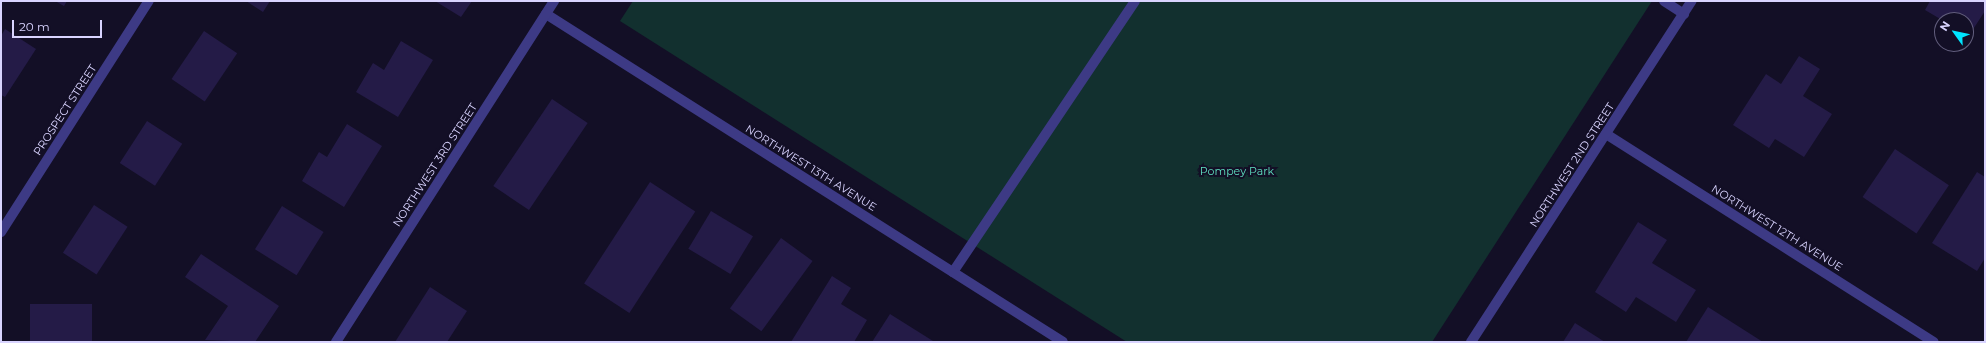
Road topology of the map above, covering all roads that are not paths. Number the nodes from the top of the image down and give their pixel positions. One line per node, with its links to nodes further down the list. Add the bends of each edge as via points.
1 (149, 1): 9 (street, PROSPECT STREET)
2 (554, 1): 6 (street, NORTHWEST 3RD STREET)
3 (1135, 1): 10 (street)
4 (1664, 1): 7 (street)
5 (1692, 1): 7 (street, NORTHWEST 2ND STREET)
6 (546, 14): 10 (street, NORTHWEST 13TH AVENUE); 11 (street, NORTHWEST 3RD STREET)
7 (1684, 14): 8 (street, NORTHWEST 2ND STREET)
8 (1606, 134): 13 (street, NORTHWEST 2ND STREET); 14 (street, NORTHWEST 12TH AVENUE)
9 (1, 232)
10 (953, 272): 12 (street, NORTHWEST 13TH AVENUE)
11 (336, 342)
12 (1063, 342)
13 (1471, 342)
14 (1934, 342)

